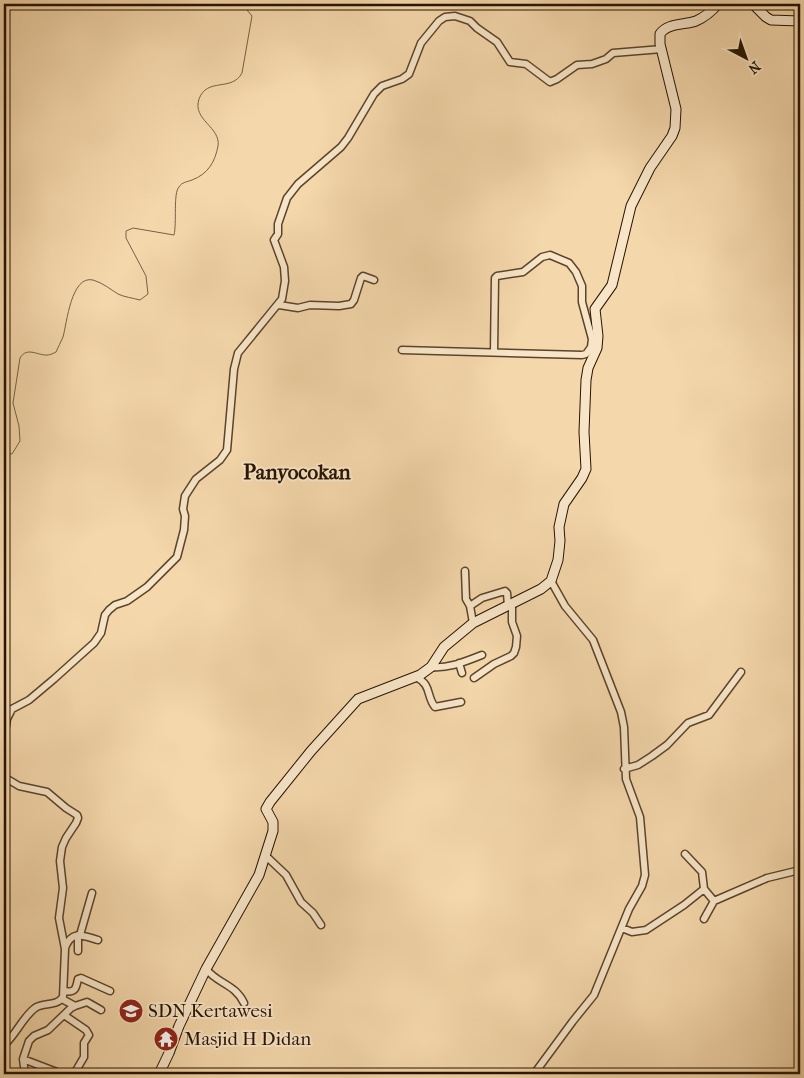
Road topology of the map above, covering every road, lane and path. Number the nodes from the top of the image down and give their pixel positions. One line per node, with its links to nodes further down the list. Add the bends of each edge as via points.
1 (718, 4): 4 (street, via 696,21 665,28 660,34)
2 (753, 4): 3 (street, via 771,20)
3 (800, 21)
4 (662, 50): 6 (street, via 613,53 592,64 576,65 550,82 526,64 510,62 497,42 470,21 455,16 445,17 421,43 409,74 382,86 374,94 341,147 298,184 287,198 274,240 285,280); 7 (street, via 676,109 675,128 631,206 612,285 595,309 598,336)
5 (374, 280): 6 (street, via 361,278 354,300 346,305 298,308)
6 (279, 305): 23 (street, via 238,353 227,450 220,460 196,479 185,496 184,530 177,557 147,587 108,610 101,633 94,643 29,700 12,709)
7 (594, 348): 9 (street, via 582,355); 9 (street, via 582,302 580,279 569,263 550,255 542,257 523,272 495,278); 11 (street, via 586,380 586,469 566,498 562,510 558,527 558,560)
8 (402, 350): 9 (street)
9 (494, 352)
10 (465, 571): 13 (street, via 466,599)
11 (551, 581): 12 (street); 24 (street, via 565,606 593,640 612,688 624,727)
12 (510, 605): 13 (street, via 504,591); 14 (street); 21 (street, via 517,636 514,653)
13 (470, 606): 14 (street)
14 (473, 623): 17 (street, via 444,646)
15 (482, 655): 16 (street)
16 (460, 663): 17 (street); 19 (street)
17 (430, 666): 20 (street)
18 (741, 672): 24 (street, via 709,715 688,723 638,766)
19 (462, 673)
20 (416, 677): 22 (street, via 427,686 435,707); 27 (street, via 358,699 311,751 267,806 273,826)
21 (474, 678)
22 (461, 702)
23 (4, 738)
24 (624, 769): 34 (street, via 640,817 645,875)
25 (4, 777): 37 (street, via 19,786 47,792 78,818 62,847 60,861 63,888 59,918)
26 (685, 854): 29 (street, via 702,872)
27 (266, 856): 33 (street, via 286,875 301,902); 39 (street, via 255,883)
28 (800, 870): 31 (street, via 767,878)
29 (704, 889): 31 (street); 34 (street, via 646,930 632,932)
30 (92, 893): 35 (street)
31 (714, 901): 32 (street)
32 (704, 919)
33 (321, 925)
34 (622, 928): 53 (street, via 594,995)
35 (79, 935): 36 (street); 37 (street, via 69,939); 38 (street)
36 (98, 940)
37 (65, 949): 40 (street)
38 (78, 951)
39 (206, 969): 43 (street, via 234,989); 52 (street)
40 (64, 991): 41 (street, via 74,991 81,978); 42 (street)
41 (110, 991)
42 (62, 999): 44 (street); 47 (street, via 35,1008)
43 (244, 1003)
44 (74, 1006): 45 (street, via 87,1002); 46 (street)
45 (100, 1010)
46 (64, 1015): 48 (street, via 48,1030 31,1038); 51 (street, via 89,1034 84,1043 84,1057)
47 (4, 1045)
48 (23, 1059): 49 (street); 50 (street)
49 (25, 1074)
50 (62, 1074)
51 (74, 1074)
52 (159, 1074)
53 (534, 1074)

